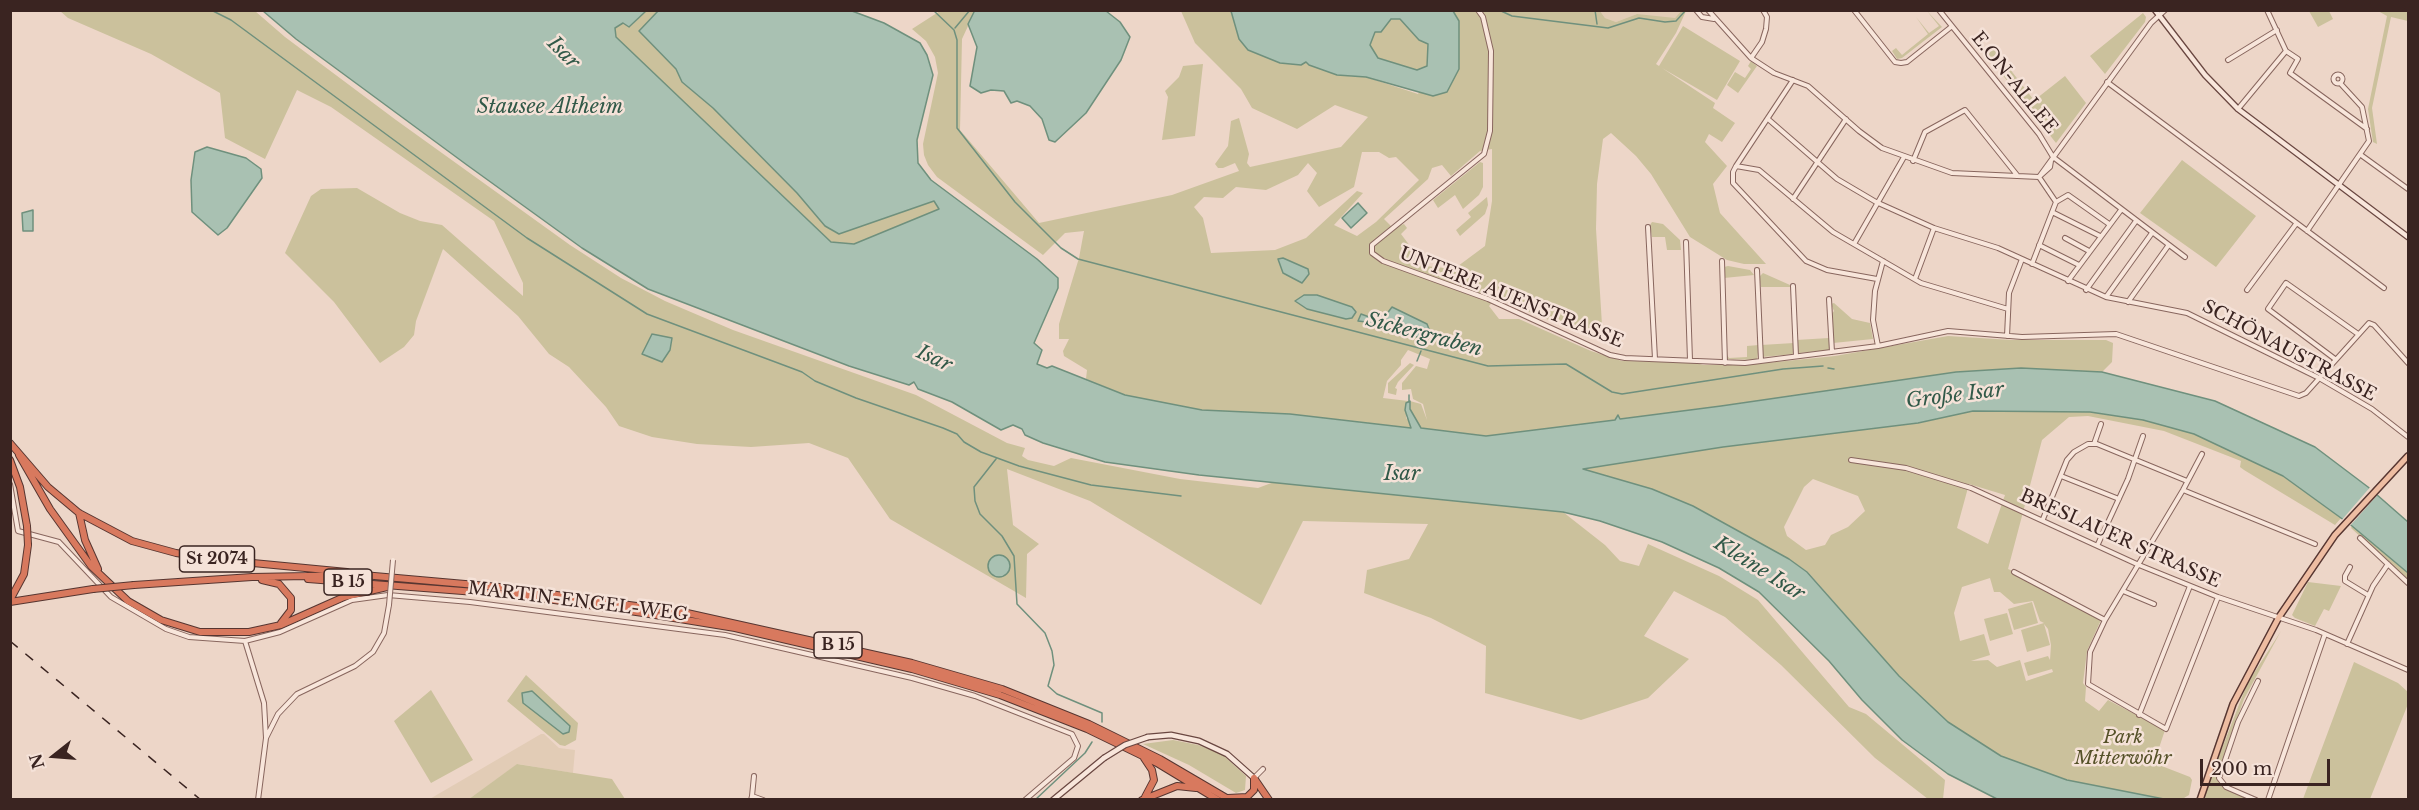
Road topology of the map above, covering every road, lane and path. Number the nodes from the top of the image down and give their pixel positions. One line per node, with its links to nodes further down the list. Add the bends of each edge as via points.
1 (1478, 10): 76 (street, UNTERE AUENSTRASSE, via 1491,51 1490,131 1484,154 1372,244 1372,253 1383,261 1488,299 1610,355)
2 (1696, 10): 10 (street, via 1702,17)
3 (1708, 10): 10 (street)
4 (1763, 10): 14 (street, via 1766,29)
5 (1854, 10): 11 (street, via 1895,62 1900,63 1907,62)
6 (1939, 10): 11 (street, E.ON-ALLEE)
7 (2165, 10): 9 (street)
8 (2267, 10): 12 (street)
9 (2157, 13): 17 (street); 19 (main road, via 2205,75)
10 (1715, 19): 14 (street)
11 (1952, 26): 25 (street, E.ON-ALLEE, via 2028,120)
12 (2277, 30): 13 (street); 15 (street)
13 (2286, 51): 19 (street); 22 (street, via 2298,59 2290,73)
14 (1751, 58): 16 (street)
15 (2228, 60)
16 (1793, 80): 20 (street); 21 (street, via 1808,86)
17 (2107, 82): 25 (street); 40 (street)
18 (2340, 83): 22 (street, via 2362,107)
19 (2238, 109): 31 (main road)
20 (1768, 119): 27 (street, SCHÖNAUSTRASSE); 28 (street)
21 (1846, 119): 24 (street, via 1873,143); 27 (street)
22 (2367, 129): 23 (street, via 2369,141)
23 (2361, 155): 31 (street); 32 (street)
24 (1904, 157): 26 (street); 34 (street)
25 (2052, 159): 30 (street); 36 (street, E.ON-ALLEE)
26 (1912, 161): 29 (street, via 1952,173); 29 (street, via 1924,132 1965,110)
27 (1817, 162): 33 (street); 34 (street, SCHÖNAUSTRASSE, via 1844,184)
28 (1736, 166): 33 (street, via 1759,170); 60 (street, via 1736,186 1806,261 1827,270)
29 (2018, 176): 30 (street)
30 (2039, 177): 35 (street)
31 (2339, 186): 43 (street); 46 (main road)
32 (2409, 189)
33 (1793, 199): 49 (street)
34 (1879, 202): 42 (street, SCHÖNAUSTRASSE); 49 (street)
35 (2056, 202): 37 (street); 39 (street, via 2068,195)
36 (2121, 210): 38 (street, E.ON-ALLEE); 39 (street)
37 (2052, 212): 45 (street); 50 (street)
38 (2136, 221): 44 (street, E.ON-ALLEE); 65 (street)
39 (2109, 224): 45 (street)
40 (2296, 224): 43 (street); 66 (street)
41 (1648, 226): 76 (street)
42 (1934, 228): 54 (street, SCHÖNAUSTRASSE, via 1998,248); 61 (street)
43 (2307, 231): 64 (street)
44 (2152, 233): 51 (street, E.ON-ALLEE); 67 (street)
45 (2100, 236): 52 (street)
46 (2409, 237)
47 (2065, 238): 52 (street)
48 (1686, 242): 78 (street)
49 (1854, 244): 56 (street)
50 (2039, 244): 57 (street); 58 (street)
51 (2168, 246): 53 (street, E.ON-ALLEE); 69 (street)
52 (2089, 251): 58 (street)
53 (2185, 257)
54 (2022, 260): 57 (street, SCHÖNAUSTRASSE); 70 (street, via 2008,293)
55 (1722, 261): 80 (street)
56 (1883, 261): 60 (street); 61 (street)
57 (2032, 264): 62 (street, SCHÖNAUSTRASSE)
58 (2079, 265): 62 (street)
59 (1757, 270): 79 (street)
60 (1877, 279): 73 (street, via 1873,320)
61 (1915, 279): 70 (street)
62 (2068, 281): 65 (street, SCHÖNAUSTRASSE)
63 (1793, 286): 75 (street)
64 (2384, 288)
65 (2086, 290): 67 (street, SCHÖNAUSTRASSE)
66 (2247, 290)
67 (2106, 297): 69 (street, SCHÖNAUSTRASSE)
68 (1829, 299): 74 (street)
69 (2128, 302): 82 (street, SCHÖNAUSTRASSE, via 2187,313)
70 (2008, 309): 72 (street)
71 (2358, 334): 77 (street, UNTERE AUENSTRASSE); 77 (street, via 2286,284 2268,309); 81 (street, via 2372,323)
72 (2007, 336): 73 (street, UNTERE AUENSTRASSE, via 1948,332); 82 (street, UNTERE AUENSTRASSE, via 2116,334 2293,396 2306,393)
73 (1878, 346): 74 (street, UNTERE AUENSTRASSE)
74 (1832, 352): 75 (street, UNTERE AUENSTRASSE)
75 (1796, 356): 79 (street, UNTERE AUENSTRASSE)
76 (1655, 359): 78 (street, UNTERE AUENSTRASSE)
77 (2336, 359): 82 (street, UNTERE AUENSTRASSE)
78 (1690, 360): 80 (street, UNTERE AUENSTRASSE)
79 (1761, 361): 80 (street, UNTERE AUENSTRASSE)
80 (1725, 363)
81 (2409, 363)
82 (2319, 378): 85 (street, SCHÖNAUSTRASSE, via 2372,409)
83 (2101, 424): 87 (street)
84 (2144, 436): 93 (street)
85 (2409, 437)
86 (10, 442): 89 (highway, St 2074)
87 (2094, 444): 93 (street); 94 (street, via 2081,447 2067,460)
88 (2202, 454): 95 (street)
89 (19, 455): 99 (highway, St 2074); 112 (highway, St 2074, via 71,540)
90 (2409, 456): 121 (main road, via 2343,527)
91 (10, 460): 119 (highway, bridge, via 20,487 28,545 24,574)
92 (1851, 460): 100 (street, BRESLAUER STRASSE, via 1927,474)
93 (2135, 460): 95 (street); 98 (street)
94 (2061, 476): 98 (street); 100 (street)
95 (2187, 481): 97 (street)
96 (10, 484): 125 (street, MARTIN-ENGEL-WEG, via 18,531 59,542 111,597 136,614 189,637)
97 (2183, 490): 103 (street); 106 (street)
98 (2119, 499): 102 (street)
99 (79, 513): 109 (highway, St 2074, via 151,548); 112 (highway, via 89,550)
100 (2043, 519): 102 (street, BRESLAUER STRASSE)
101 (2360, 538): 105 (street)
102 (2098, 544): 106 (street, BRESLAUER STRASSE)
103 (2315, 544)
104 (393, 560): 130 (street, bridge, via 384,633 373,652 355,666 291,699)
105 (2388, 564): 113 (street); 117 (street)
106 (2139, 565): 115 (street, BRESLAUER STRASSE); 116 (street)
107 (2350, 567): 117 (street, via 2345,581)
108 (2014, 572): 122 (street)
109 (363, 575): 111 (highway, B 15); 139 (highway, B 15, via 499,587 687,613 912,663 1002,689 1082,720)
110 (252, 577): 111 (highway, B 15); 119 (highway, B 15, bridge, via 134,585); 123 (highway, via 279,585 291,598 289,615)
111 (298, 577): 114 (highway, B 15)
112 (106, 580): 123 (highway, St 2074, via 136,607 187,629 226,634)
113 (2409, 583)
114 (397, 585): 123 (highway, St 2074, via 344,597); 131 (highway, B 15, via 527,596 735,628 976,687 1065,719)
115 (2190, 586): 118 (street, BRESLAUER STRASSE); 129 (street)
116 (2123, 591): 120 (street); 122 (street)
117 (2368, 595): 126 (street)
118 (2218, 597): 121 (street, BRESLAUER STRASSE); 129 (street, via 2166,729)
119 (10, 601)
120 (2154, 604)
121 (2279, 618): 124 (street, BRESLAUER STRASSE); 136 (main road, via 2233,704)
122 (2105, 620): 129 (street, via 2090,652 2086,682)
123 (273, 627)
124 (2325, 634): 126 (street, BRESLAUER STRASSE); 147 (street)
125 (245, 641): 130 (street, via 264,703); 142 (street, MARTIN-ENGEL-WEG, via 280,632 352,600 388,595 725,635 912,678 975,696 1072,734 1078,746 1074,758)
126 (2347, 644): 127 (street, BRESLAUER STRASSE)
127 (2409, 670)
128 (2258, 681): 146 (street, via 2238,722 2219,778 2226,787)
129 (2139, 715)
130 (266, 738): 140 (street)
131 (1142, 756): 135 (highway, B 15); 138 (highway, via 1154,780)
132 (1263, 769): 134 (street)
133 (754, 776): 137 (street)
134 (1254, 778): 139 (highway, via 1254,790 1247,797); 143 (main road, bridge, via 1227,754 1198,741 1171,735 1148,737 1104,758); 145 (highway)
135 (1202, 789): 138 (highway, via 1177,786); 144 (highway, B 15)
136 (2201, 796)
137 (752, 798): 141 (street)
138 (1143, 799)
139 (1228, 799)
140 (258, 800)
141 (763, 800)
142 (1025, 800)
143 (1053, 800)
144 (1218, 800)
145 (1269, 800)
146 (2256, 800)
147 (2268, 800)

